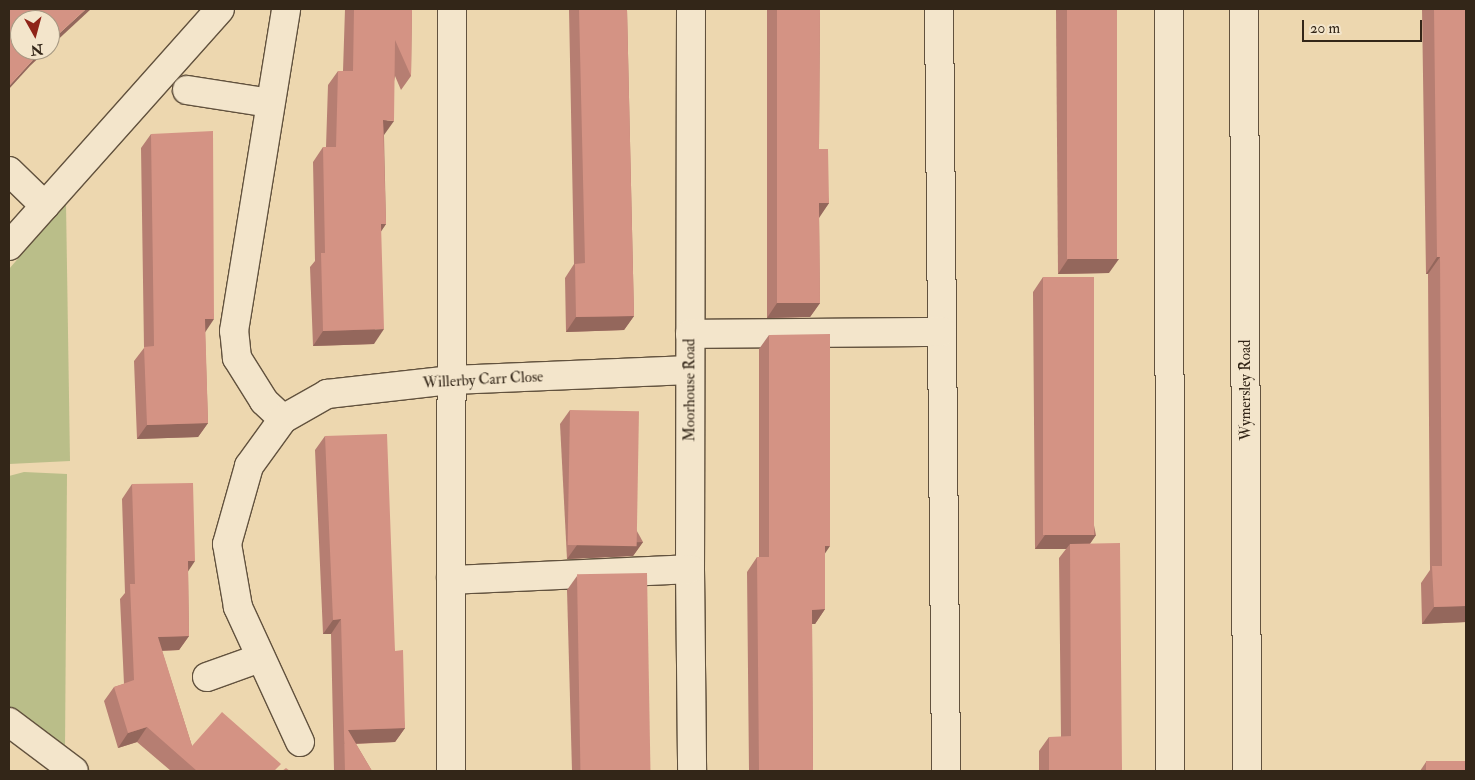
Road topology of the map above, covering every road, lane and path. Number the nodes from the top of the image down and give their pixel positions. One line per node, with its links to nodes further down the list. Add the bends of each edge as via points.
1 (220, 9): 11 (street)
2 (286, 9): 9 (street)
3 (452, 9): 16 (street)
4 (691, 9): 14 (street, Moorhouse Road)
5 (939, 9): 13 (street)
6 (1169, 9): 28 (street)
7 (1244, 9): 29 (street, Wymersley Road)
8 (187, 90): 9 (street)
9 (270, 103): 17 (street, via 234,331 236,358 264,401)
10 (9, 172): 11 (street)
11 (45, 206): 12 (street)
12 (9, 246)
13 (942, 332): 14 (street); 27 (street)
14 (690, 334): 15 (street, Moorhouse Road)
15 (690, 370): 16 (street, Willerby Carr Close); 18 (street, Moorhouse Road)
16 (452, 380): 17 (street, Willerby Carr Close, via 327,394); 19 (street)
17 (283, 419): 20 (street, Willerby Carr Close, via 248,466 227,544 238,607)
18 (690, 569): 19 (street); 26 (street, Moorhouse Road)
19 (452, 580): 25 (street)
20 (260, 658): 21 (street); 23 (street, Willerby Carr Close)
21 (207, 677)
22 (9, 722): 24 (street)
23 (300, 742)
24 (74, 771)
25 (451, 771)
26 (692, 771)
27 (946, 771)
28 (1170, 771)
29 (1247, 771)

